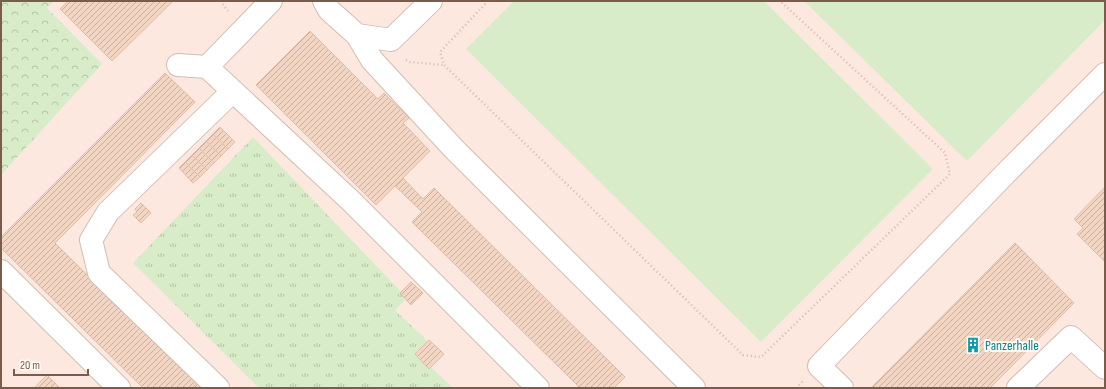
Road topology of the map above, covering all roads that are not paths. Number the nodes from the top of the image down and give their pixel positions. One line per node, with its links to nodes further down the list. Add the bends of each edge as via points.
1 (271, 1): 6 (lane)
2 (324, 1): 4 (lane, via 329,10)
3 (431, 1): 4 (lane, via 391,40)
4 (357, 35): 14 (lane, via 372,60 454,149)
5 (178, 65): 6 (lane)
6 (207, 67): 8 (lane)
7 (1105, 74): 15 (lane, via 819,366)
8 (232, 91): 12 (lane, via 108,212 91,240 99,273); 13 (lane, via 351,201)
9 (1, 271): 11 (lane)
10 (1105, 368): 16 (lane, via 1071,337)
11 (119, 388)
12 (218, 388)
13 (538, 388)
14 (694, 388)
15 (842, 388)
16 (1018, 388)

